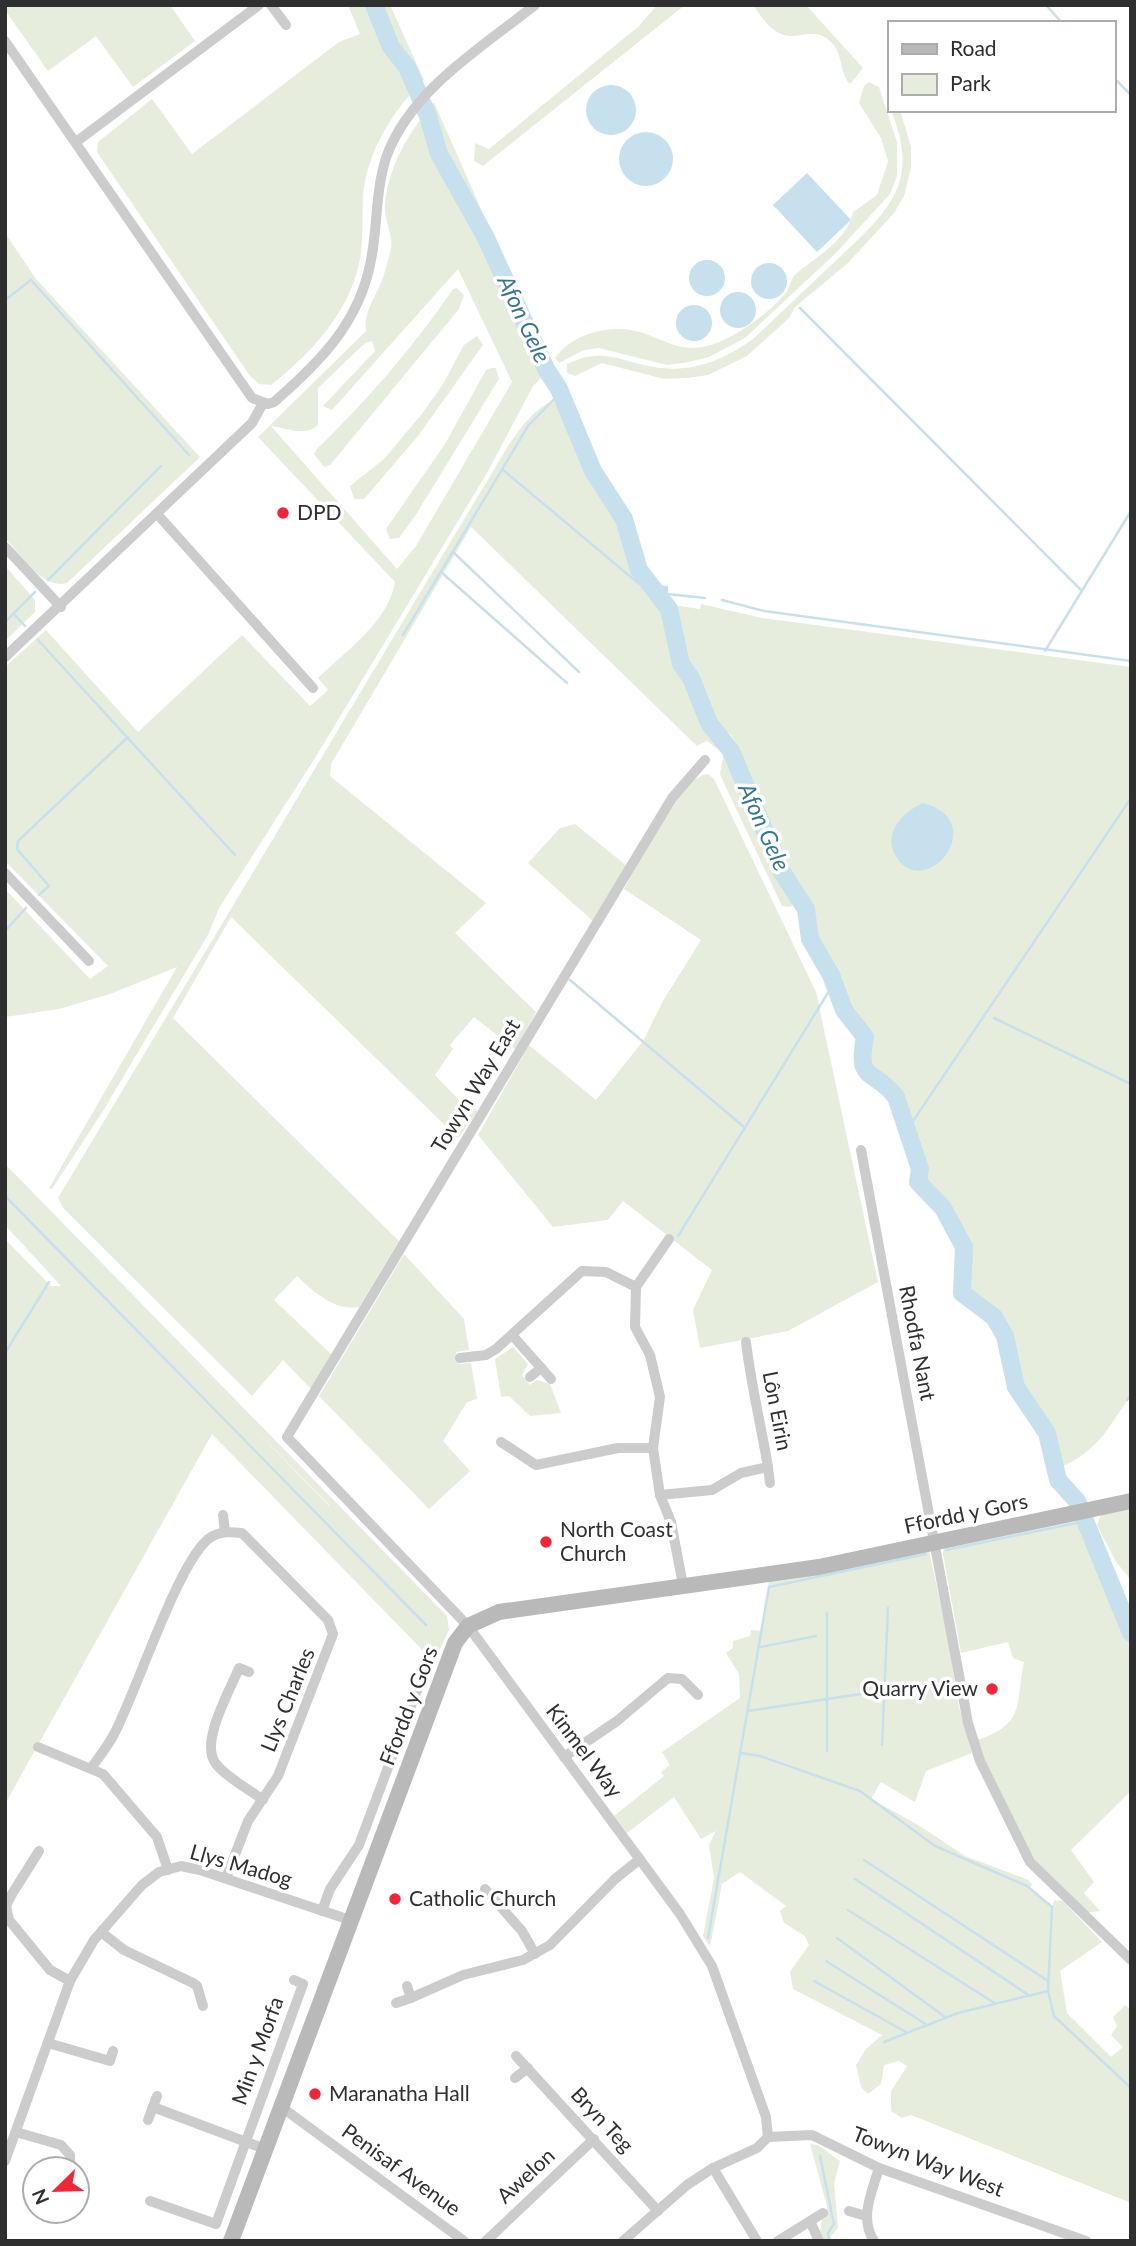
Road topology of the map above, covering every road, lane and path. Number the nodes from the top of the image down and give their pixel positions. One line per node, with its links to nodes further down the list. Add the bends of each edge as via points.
1 (260, 5): 6 (street)
2 (271, 5): 4 (street)
3 (535, 5): 7 (street, via 413,111 388,154 377,192 372,259 353,316 309,370 274,402)
4 (286, 25)
5 (5, 41): 6 (street)
6 (76, 142): 7 (street, via 252,398)
7 (262, 405): 8 (street, via 252,423)
8 (158, 515): 10 (street); 12 (street)
9 (5, 547): 10 (street)
10 (61, 607): 11 (street)
11 (5, 657)
12 (313, 688)
13 (705, 760): 25 (street, Towyn Way East, via 672,799)
14 (5, 873): 15 (street)
15 (89, 961)
16 (861, 1150): 36 (street, Rhodfa Nant)
17 (669, 1239): 18 (street)
18 (636, 1287): 19 (street, via 607,1272 582,1271); 28 (street, via 635,1327 650,1355 660,1397)
19 (512, 1335): 21 (street, via 486,1355); 22 (street)
20 (746, 1342): 30 (street, Lôn Eirin, via 754,1360 753,1399)
21 (460, 1358)
22 (541, 1368): 23 (street); 24 (street)
23 (530, 1377)
24 (551, 1379)
25 (287, 1437): 38 (street, Kinmel Way)
26 (501, 1442): 29 (street)
27 (522, 1442): 29 (street)
28 (653, 1448): 29 (street, via 618,1448 536,1465); 32 (street)
29 (515, 1452)
30 (768, 1467): 31 (street, Lôn Eirin); 32 (street, Lôn Eirin, via 741,1473 712,1490)
31 (770, 1483)
32 (660, 1495): 37 (street, via 671,1522)
33 (1131, 1501): 36 (street, Ffordd y Gors)
34 (223, 1515): 35 (street)
35 (225, 1532): 44 (street, via 209,1538 197,1554 113,1736); 45 (street, Llys Charles, via 242,1533 328,1620 333,1634 278,1776)
36 (935, 1542): 37 (street, Ffordd y Gors, via 819,1567); 55 (street, via 968,1723 1012,1830 1030,1862)
37 (683, 1585): 38 (street, Ffordd y Gors, via 499,1612)
38 (468, 1626): 43 (street, Kinmel Way); 52 (street, Ffordd y Gors, via 455,1643)
39 (425, 1669): 51 (street, via 359,1845 330,1889)
40 (249, 1672): 45 (street, via 239,1668 211,1735 209,1752 216,1765)
41 (698, 1695): 43 (street, via 682,1679 668,1678)
42 (37, 1747): 44 (street)
43 (565, 1757): 47 (street, Kinmel Way)
44 (92, 1767): 48 (street, via 157,1837)
45 (263, 1800): 49 (street, Llys Charles, via 248,1821)
46 (39, 1851): 57 (street, via 6,1906 9,1920 50,1970)
47 (640, 1859): 54 (street); 74 (street, Kinmel Way, via 712,1966 766,2118)
48 (168, 1870): 49 (street, Llys Madog, via 181,1866); 53 (street, Llys Madog, via 142,1885)
49 (226, 1878): 51 (street, Llys Madog)
50 (481, 1906): 54 (street, via 488,1894 522,1931)
51 (322, 1911): 52 (street, Llys Madog)
52 (350, 1920): 70 (street, Ffordd y Gors)
53 (101, 1932): 57 (street, Llys Madog); 59 (street, via 124,1950)
54 (535, 1954): 61 (street, via 463,1975)
55 (1131, 1960)
56 (201, 1974): 59 (street)
57 (70, 1980): 64 (street, Llys Madog)
58 (293, 1980): 76 (street, Min y Morfa, via 303,1984)
59 (193, 1983): 63 (street)
60 (407, 1986): 61 (street)
61 (411, 1998): 62 (street)
62 (397, 2003)
63 (203, 2006)
64 (48, 2043): 65 (street, via 110,2061); 73 (street, Llys Madog)
65 (114, 2051)
66 (516, 2056): 67 (street, Bryn Teg)
67 (528, 2068): 68 (street); 75 (street, Bryn Teg)
68 (515, 2078)
69 (158, 2096): 71 (street)
70 (280, 2106): 77 (street, Ffordd y Gors); 89 (street, Penisaf Avenue)
71 (153, 2107): 72 (street); 76 (street)
72 (148, 2120)
73 (16, 2132): 78 (street, via 61,2145); 79 (street, Llys Madog)
74 (768, 2137): 80 (street, via 757,2148); 81 (street, Towyn Way West, via 812,2135)
75 (594, 2139): 83 (street, Bryn Teg); 90 (street, Awelon)
76 (246, 2142): 77 (street); 82 (street, Min y Morfa, via 216,2224)
77 (265, 2149): 88 (street, Ffordd y Gors)
78 (70, 2155)
79 (5, 2161)
80 (713, 2168): 83 (street); 92 (street)
81 (879, 2168): 86 (street); 96 (street, Towyn Way West)
82 (150, 2201)
83 (658, 2211): 91 (street)
84 (849, 2211): 86 (street)
85 (823, 2213): 87 (street)
86 (866, 2216): 95 (street)
87 (810, 2221): 93 (street); 94 (street)
88 (232, 2241)
89 (464, 2241)
90 (485, 2241)
91 (623, 2241)
92 (757, 2241)
93 (778, 2241)
94 (819, 2241)
95 (874, 2241)
96 (1086, 2241)

